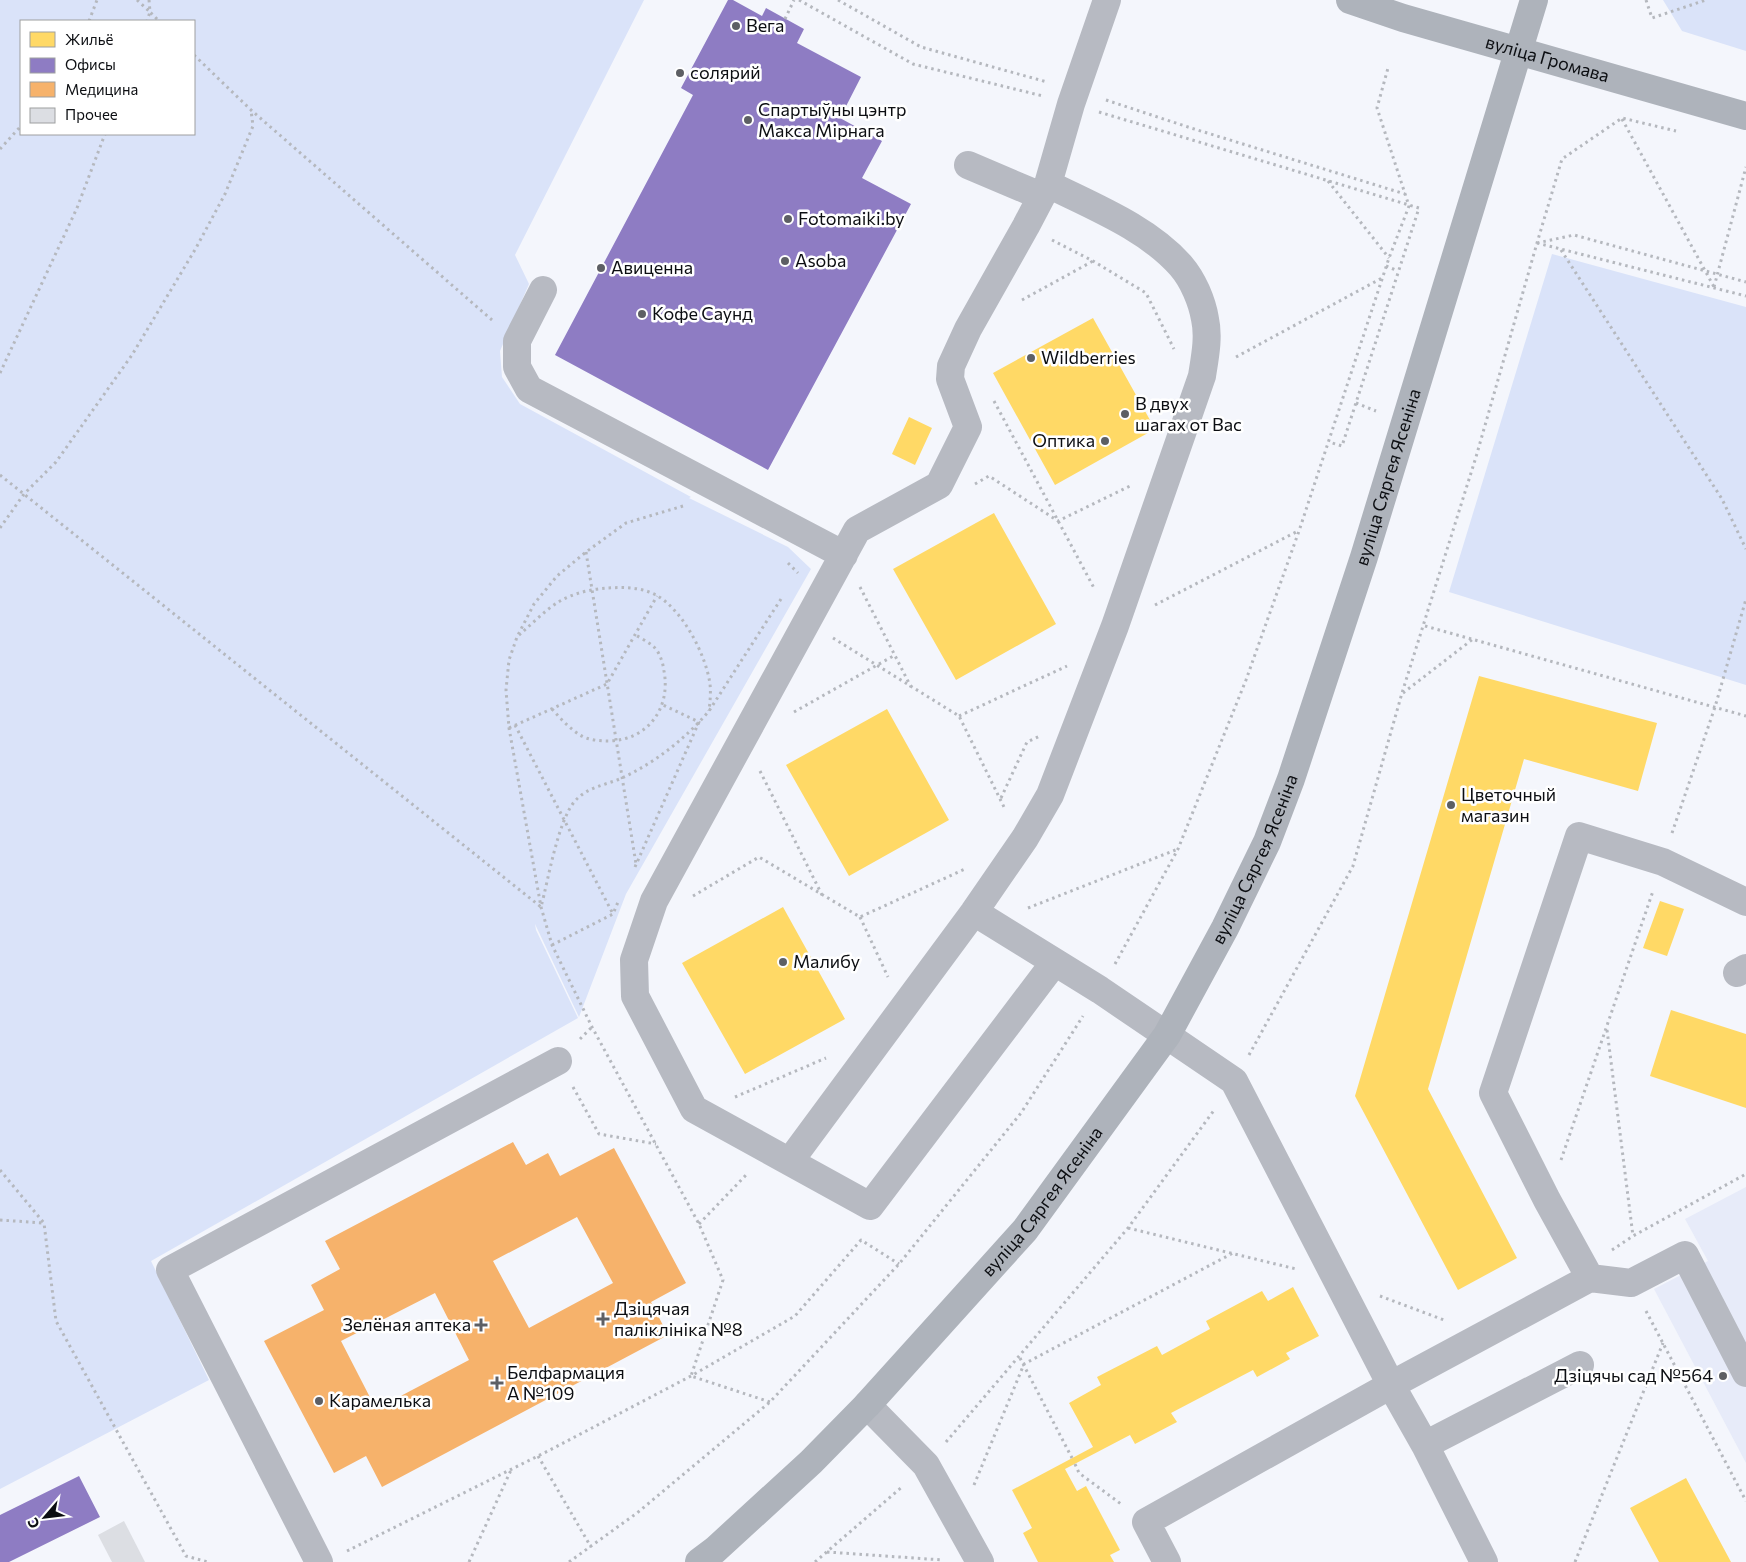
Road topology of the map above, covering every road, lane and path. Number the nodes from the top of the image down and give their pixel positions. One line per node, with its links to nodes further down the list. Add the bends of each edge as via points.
1 (97, 0): 14 (path)
2 (137, 0): 12 (path)
3 (149, 0): 12 (path)
4 (794, 0): 13 (path)
5 (799, 0): 20 (path, via 913,64)
6 (838, 0): 20 (path, via 921,47)
7 (1106, 0): 20 (lane)
8 (1350, 0): 17 (main road, вуліца Громава)
9 (1534, 0): 17 (main road, вуліца Сяргея Ясеніна)
10 (1646, 0): 11 (path, via 1652,18)
11 (1706, 0)
12 (150, 12): 15 (path); 16 (path)
13 (785, 19)
14 (89, 20)
15 (147, 20)
16 (158, 20)
17 (1518, 52): 22 (main road, вуліца Громава); 119 (main road, вуліца Сяргея Ясеніна, via 1364,557 1291,779 1267,842)
18 (195, 56): 21 (path)
19 (1388, 68): 31 (path, via 1377,108)
20 (1074, 97): 29 (path); 30 (lane); 31 (path, via 1191,128)
21 (251, 110): 47 (path); 56 (path, via 254,126 226,194 196,248 132,355 56,462)
22 (1746, 116)
23 (1622, 118): 38 (path)
24 (20, 127): 26 (path)
25 (105, 135): 49 (path, via 77,208)
26 (0, 149)
27 (968, 165): 30 (lane)
28 (1746, 167): 40 (path)
29 (1328, 181): 32 (path); 35 (path)
30 (1045, 190): 33 (lane); 50 (lane, via 1123,221 1162,247 1182,267 1196,289 1206,319)
31 (1405, 194): 32 (path)
32 (1409, 206): 39 (path, via 1419,208)
33 (1026, 226): 36 (path); 63 (lane, via 950,366 950,379 968,427 939,485 857,530)
34 (1561, 250): 38 (path, via 1537,243 1574,235); 43 (path); 61 (path, via 1722,500)
35 (1389, 258)
36 (1093, 261): 46 (path); 48 (path, via 1146,293)
37 (1386, 266): 39 (path)
38 (1705, 270): 40 (path); 43 (path)
39 (1398, 271): 52 (path, via 1342,446)
40 (1718, 274): 42 (path); 43 (path)
41 (1382, 277): 50 (path)
42 (1746, 282)
43 (1714, 287): 45 (path)
44 (543, 290): 47 (lane)
45 (1746, 296)
46 (1016, 303)
47 (517, 341): 63 (lane, via 517,367 528,389)
48 (1176, 352)
49 (0, 372)
50 (1202, 376): 75 (lane)
51 (992, 399): 58 (path)
52 (1329, 442)
53 (0, 475): 56 (path)
54 (972, 486): 58 (path, via 989,476)
55 (1131, 492): 58 (path, via 1135,484)
56 (24, 494): 59 (path); 110 (path)
57 (685, 506): 62 (path, via 626,523)
58 (1058, 522): 68 (path)
59 (0, 528)
60 (1299, 531): 75 (path)
61 (1746, 549)
62 (586, 552): 69 (path); 78 (path, via 557,576 534,604)
63 (844, 555): 74 (lane)
64 (787, 562): 66 (path, via 798,573)
65 (1098, 579): 68 (path)
66 (793, 581)
67 (859, 585): 80 (path)
68 (1094, 588): 72 (path)
69 (592, 589): 70 (path, via 626,588); 78 (path, via 561,601); 83 (path)
70 (657, 596): 77 (path); 89 (path, via 690,632 703,658 710,684)
71 (782, 597): 89 (path)
72 (1091, 598)
73 (1746, 599): 87 (path)
74 (807, 622): 81 (path); 124 (lane, via 654,901 634,960 635,996 694,1109)
75 (1115, 626): 112 (lane, via 1050,795)
76 (1425, 626): 79 (path)
77 (634, 634): 83 (path); 86 (path, via 654,647 663,662 666,682)
78 (517, 637): 94 (path, via 509,660 506,690)
79 (1473, 639): 85 (path); 87 (path)
80 (895, 655): 81 (path); 84 (path)
81 (877, 666): 84 (path); 90 (path)
82 (1068, 672): 84 (path, via 1071,664 958,716)
83 (607, 684): 88 (path); 96 (path)
84 (911, 687)
85 (1402, 693)
86 (662, 705): 92 (path); 96 (path, via 654,720 639,734)
87 (1716, 707): 91 (path); 102 (path)
88 (552, 709): 93 (path); 96 (path, via 581,736 598,741)
89 (710, 711): 92 (path)
90 (794, 712)
91 (1746, 716)
92 (699, 722): 98 (path, via 666,753); 103 (path)
93 (515, 725): 94 (path); 100 (path)
94 (509, 728): 110 (path)
95 (1041, 735): 99 (path, via 1027,742)
96 (616, 741): 98 (path)
97 (757, 765): 106 (path)
98 (622, 778): 100 (path, via 589,790 575,801); 103 (path)
99 (1001, 799)
100 (564, 820): 110 (path); 113 (path)
101 (1178, 849): 111 (path)
102 (1663, 862): 109 (lane); 118 (path); 127 (lane, via 1579,836 1493,1093)
103 (636, 865): 105 (path)
104 (970, 867): 114 (path)
105 (632, 873)
106 (822, 896): 108 (path, via 759,857); 114 (path)
107 (620, 898): 113 (path)
108 (687, 900)
109 (1746, 902)
110 (541, 907): 115 (path)
111 (1027, 909)
112 (974, 912): 116 (lane); 124 (lane)
113 (613, 914): 115 (path)
114 (860, 917): 117 (path)
115 (552, 946): 123 (path)
116 (1054, 962): 119 (lane); 124 (lane, via 870,1206)
117 (889, 978)
118 (1606, 1028): 127 (path); 130 (path)
119 (1167, 1035): 142 (lane, via 1234,1081); 144 (main road, вуліца Сяргея Ясеніна, via 1025,1230)
120 (827, 1058): 122 (path)
121 (558, 1061): 123 (path, via 599,1134); 155 (lane, via 170,1270)
122 (730, 1099)
123 (656, 1144): 141 (path, via 699,1224 724,1280)
124 (790, 1161)
125 (0, 1170): 129 (path)
126 (1746, 1174): 130 (path)
127 (1547, 1200): 134 (lane)
128 (0, 1220): 129 (path)
129 (44, 1223): 157 (path, via 56,1321 186,1556)
130 (1633, 1236): 131 (path)
131 (1613, 1248): 134 (path); 135 (path)
132 (1233, 1253): 138 (path)
133 (898, 1264): 141 (path, via 861,1240 795,1316)
134 (1590, 1278): 135 (lane); 142 (lane)
135 (1631, 1283): 136 (path); 140 (lane, via 1685,1255)
136 (1663, 1342): 150 (path); 163 (path)
137 (1020, 1358): 138 (path)
138 (1024, 1364): 147 (path); 152 (path)
139 (1580, 1365): 145 (lane)
140 (1746, 1373)
141 (691, 1376): 143 (path); 146 (path)
142 (1391, 1384): 145 (lane); 151 (lane)
143 (770, 1402)
144 (867, 1405): 152 (lane, via 926,1466); 159 (main road, вуліца Сяргея Ясеніна, via 812,1462)
145 (1425, 1445): 162 (lane)
146 (538, 1456): 149 (path); 153 (path)
147 (1072, 1458)
148 (1075, 1464): 151 (path, via 1079,1473)
149 (511, 1470): 155 (path); 158 (path)
150 (1746, 1501)
151 (1146, 1522): 161 (lane)
152 (958, 1523): 160 (lane)
153 (591, 1547)
154 (826, 1552): 156 (path)
155 (331, 1557)
156 (945, 1560)
157 (208, 1562)
158 (469, 1562)
159 (699, 1562)
160 (980, 1562)
161 (1167, 1562)
162 (1484, 1562)
163 (1575, 1562)

